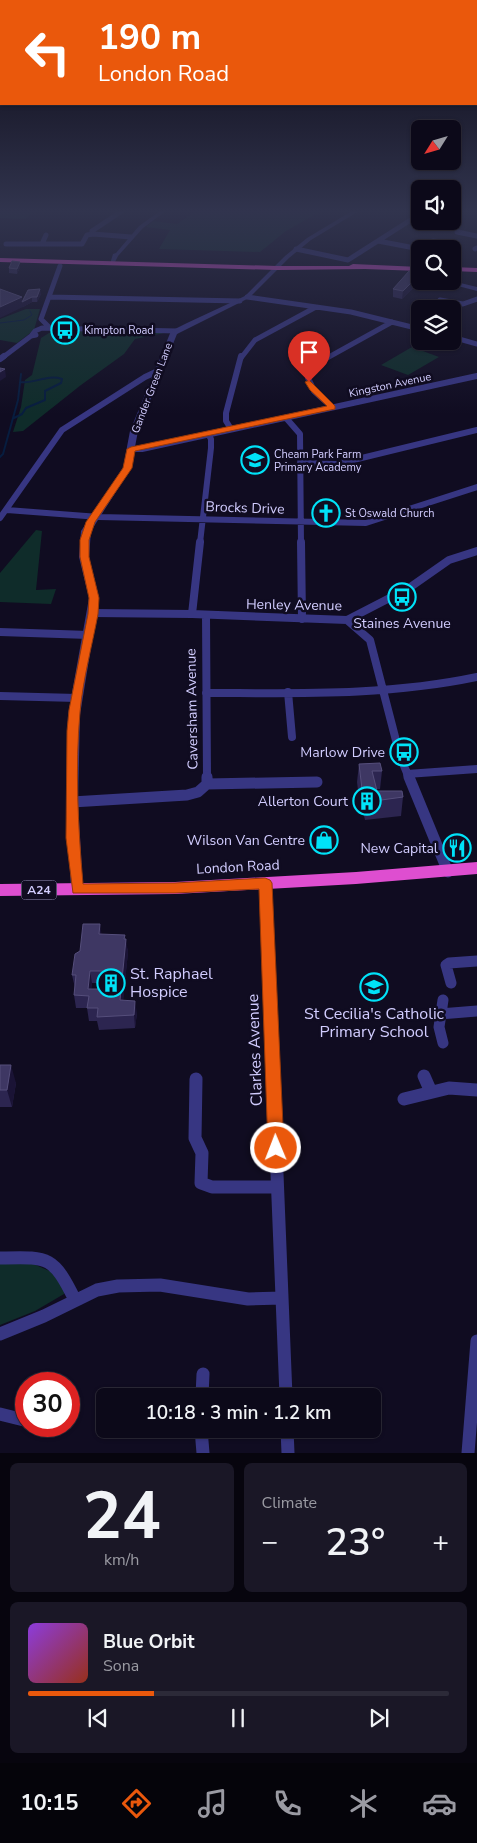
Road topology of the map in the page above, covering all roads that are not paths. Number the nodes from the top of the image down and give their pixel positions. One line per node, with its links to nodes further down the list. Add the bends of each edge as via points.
1 (55, 279): 5 (street)
2 (265, 279): 6 (street, Gander Green Lane)
3 (461, 285): 4 (street)
4 (477, 289)
5 (49, 297): 8 (street); 13 (street, via 41,319)
6 (247, 297): 8 (street, Gander Green Lane); 10 (street)
7 (477, 299): 9 (street)
8 (240, 301): 14 (street, Gander Green Lane)
9 (461, 303)
10 (316, 307): 11 (street); 24 (street, via 255,340 245,350 226,413 226,421)
11 (392, 322): 12 (street); 22 (street, via 325,358 309,371 310,385)
12 (411, 327)
13 (50, 328): 14 (street); 17 (street, via 31,336)
14 (177, 331): 18 (street, Gander Green Lane)
15 (461, 340): 16 (street)
16 (477, 344)
17 (1, 357)
18 (160, 370): 20 (street); 21 (street, Gander Green Lane)
19 (477, 376): 22 (street, Kingston Avenue)
20 (145, 377): 21 (street); 30 (street, via 62,430)
21 (156, 379): 27 (street, Gander Green Lane, via 134,431)
22 (332, 407): 23 (street, Kingston Avenue)
23 (286, 418): 24 (street, Kingston Avenue); 28 (street, via 300,434)
24 (232, 429): 26 (street, Kingston Avenue)
25 (477, 430): 28 (street, via 337,464)
26 (208, 434): 27 (street, Kingston Avenue); 33 (street, via 211,448)
27 (131, 449): 31 (street, Gander Green Lane, via 127,468)
28 (301, 463): 34 (street)
29 (477, 487): 34 (street, Brocks Drive, via 366,523)
30 (7, 510): 31 (street, Brocks Drive); 32 (street)
31 (94, 517): 33 (street, Brocks Drive); 36 (street, Gander Green Lane, via 86,531 84,549 94,590)
32 (0, 518)
33 (202, 519): 34 (street, Brocks Drive); 37 (street)
34 (301, 522): 39 (street)
35 (477, 551): 40 (street, Henley Avenue, via 449,560 401,593)
36 (93, 614): 37 (street, Henley Avenue); 42 (street, Gander Green Lane)
37 (192, 614): 38 (street, Henley Avenue)
38 (206, 615): 39 (street, Henley Avenue); 46 (street, Caversham Avenue)
39 (302, 619): 40 (street, Henley Avenue)
40 (347, 620): 44 (street, via 370,640)
41 (0, 632): 42 (street)
42 (89, 635): 48 (street, Gander Green Lane)
43 (477, 677): 44 (street, via 448,684)
44 (383, 691): 45 (street); 51 (street)
45 (288, 692): 46 (street); 49 (street)
46 (206, 693): 53 (street, Caversham Avenue)
47 (0, 696): 48 (street)
48 (77, 698): 54 (street, Gander Green Lane)
49 (292, 737)
50 (477, 769): 51 (street)
51 (407, 774): 56 (street)
52 (317, 782): 53 (street)
53 (207, 784): 54 (street, Caversham Avenue, via 198,793 187,795)
54 (72, 802): 58 (street, Gander Green Lane)
55 (477, 868): 56 (highway, London Road / A24)
56 (448, 872): 57 (highway, London Road / A24)
57 (265, 883): 58 (highway, London Road / A24); 71 (street, Clarkes Avenue)
58 (77, 889): 59 (highway, London Road / A24)
59 (0, 890)
60 (477, 961): 61 (street, via 446,965)
61 (451, 983)
62 (443, 1000): 64 (street)
63 (477, 1010): 64 (street)
64 (440, 1014): 65 (street)
65 (443, 1043)
66 (424, 1076): 69 (street)
67 (196, 1079): 71 (street, via 195,1138 202,1153 201,1183 212,1187)
68 (477, 1090): 69 (street, via 468,1087)
69 (430, 1092): 70 (street)
70 (404, 1099)
71 (277, 1187): 73 (street, Clarkes Avenue)
72 (0, 1258): 74 (street, via 49,1259 58,1267)
73 (282, 1298): 74 (street, via 248,1298 160,1285 118,1286 97,1290); 79 (street, Clarkes Avenue)
74 (75, 1300): 75 (street)
75 (0, 1334)
76 (477, 1341): 80 (street)
77 (202, 1374): 78 (street)
78 (202, 1388)
79 (286, 1388)
80 (474, 1408): 87 (street)
81 (0, 1414): 82 (street)
82 (15, 1418)
83 (201, 1438): 85 (street)
84 (287, 1438): 86 (street)
85 (203, 1453)
86 (288, 1453)
87 (468, 1453)

